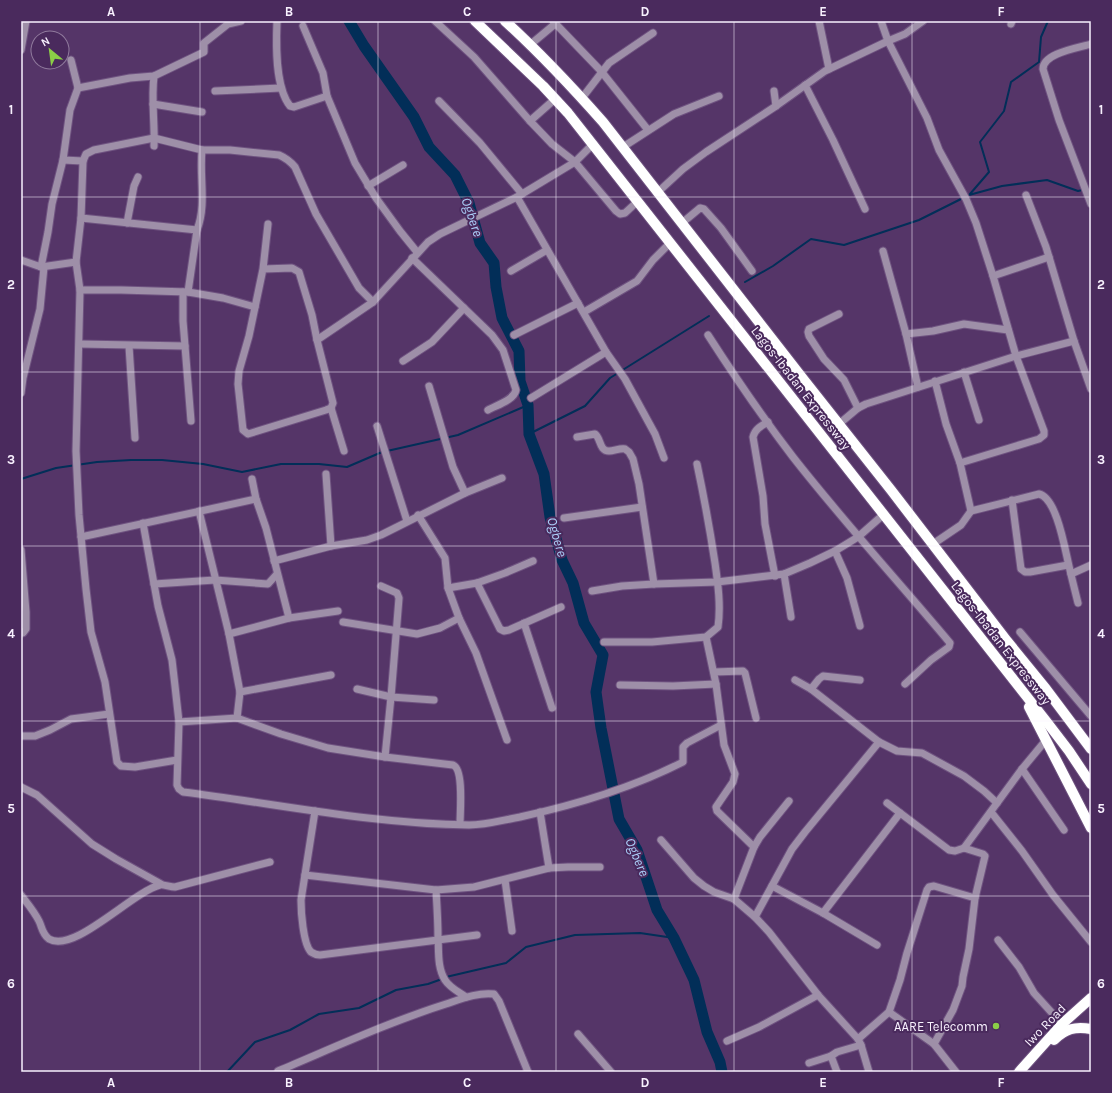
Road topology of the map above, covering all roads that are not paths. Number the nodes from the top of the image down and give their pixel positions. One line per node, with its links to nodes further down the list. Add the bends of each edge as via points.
1 (26, 21): 17 (street)
2 (241, 21): 10 (street)
3 (276, 21): 24 (street)
4 (435, 21): 35 (street, via 474,57)
5 (475, 21): 30 (highway, Lagos-Ibadan Expressway)
6 (505, 21): 15 (highway, Lagos-Ibadan Expressway)
7 (819, 21): 19 (street)
8 (881, 21): 14 (street)
9 (924, 21): 14 (street, via 905,34)
10 (227, 22): 21 (street, via 204,43 204,52)
11 (554, 22): 15 (street); 20 (street)
12 (303, 26): 27 (street, via 323,73)
13 (653, 33): 20 (street)
14 (888, 41): 19 (street); 70 (street, via 966,199)
15 (531, 44): 29 (highway, Lagos-Ibadan Expressway)
16 (1091, 44): 52 (street, via 1054,56 1043,64 1059,120)
17 (21, 50)
18 (71, 60): 23 (street)
19 (829, 69): 22 (street)
20 (601, 71): 29 (street); 36 (street)
21 (154, 76): 23 (street); 32 (street)
22 (805, 84): 33 (street); 53 (street)
23 (78, 88): 42 (street, via 70,110)
24 (281, 88): 25 (street); 27 (street, via 287,102 294,107)
25 (215, 90)
26 (774, 90): 33 (street)
27 (327, 96): 47 (street, via 355,163)
28 (719, 96): 36 (street, via 674,114)
29 (582, 98): 40 (highway, Lagos-Ibadan Expressway)
30 (555, 99): 35 (street); 38 (highway, Lagos-Ibadan Expressway)
31 (439, 101): 50 (street, via 480,143)
32 (153, 104): 34 (street); 37 (street)
33 (776, 106): 48 (street, via 700,156)
34 (202, 112)
35 (530, 121): 44 (street, via 552,144)
36 (648, 130): 40 (street)
37 (154, 138): 39 (street); 41 (street); 43 (street, via 94,150 86,154)
38 (592, 144): 44 (street); 51 (highway, Lagos-Ibadan Expressway)
39 (154, 146)
40 (623, 147): 48 (highway, Lagos-Ibadan Expressway)
41 (202, 150): 58 (street, via 203,204); 73 (street, via 273,154 291,161 316,214 359,288)
42 (64, 160): 43 (street); 66 (street, via 52,204)
43 (83, 161): 54 (street)
44 (575, 162): 50 (street); 51 (street, via 620,214)
45 (403, 165): 47 (street)
46 (138, 177): 55 (street)
47 (368, 186): 62 (street)
48 (658, 192): 56 (highway, Lagos-Ibadan Expressway)
49 (1026, 195): 63 (street)
50 (520, 196): 60 (street); 62 (street, via 440,234)
51 (638, 201): 59 (highway, Lagos-Ibadan Expressway)
52 (1091, 204)
53 (865, 209)
54 (81, 218): 55 (street); 65 (street)
55 (127, 223): 58 (street)
56 (682, 223): 69 (street, via 695,211 704,209 721,228); 104 (highway, Lagos-Ibadan Expressway)
57 (268, 224): 67 (street)
58 (197, 230): 72 (street)
59 (670, 243): 77 (street, via 637,281); 122 (highway, Lagos-Ibadan Expressway)
60 (547, 250): 68 (street); 74 (street)
61 (883, 251): 80 (street)
62 (415, 255): 73 (street); 76 (street)
63 (1049, 257): 70 (street); 84 (street)
64 (21, 260): 66 (street)
65 (76, 262): 66 (street); 71 (street)
66 (43, 267): 96 (street, via 40,309)
67 (263, 269): 75 (street); 83 (street, via 292,268 299,272)
68 (511, 271)
69 (752, 272)
70 (993, 276): 79 (street)
71 (80, 290): 72 (street); 85 (street)
72 (186, 292): 75 (street); 87 (street, via 183,321)
73 (373, 302): 83 (street)
74 (578, 303): 77 (street); 81 (street)
75 (255, 307): 98 (street, via 239,371 238,384 244,432 248,434)
76 (464, 308): 90 (street, via 432,342); 100 (street, via 499,343 516,390 512,397)
77 (584, 312): 88 (street)
78 (839, 314): 99 (street, via 809,329 808,332 820,354 844,380)
79 (1008, 330): 80 (street, via 964,324); 89 (street)
80 (906, 334): 94 (street)
81 (514, 335)
82 (708, 335): 103 (street)
83 (317, 340): 98 (street, via 333,403)
84 (1074, 341): 89 (street); 95 (street)
85 (80, 344): 86 (street); 126 (street, via 76,451)
86 (129, 346): 87 (street); 107 (street)
87 (185, 346): 102 (street)
88 (606, 352): 97 (street); 109 (street, via 625,379 655,434)
89 (1016, 356): 91 (street); 110 (street, via 1044,435 1039,439)
90 (403, 361)
91 (964, 372): 92 (street); 101 (street)
92 (935, 381): 94 (street); 110 (street, via 946,424)
93 (429, 386): 115 (street, via 453,467)
94 (918, 387): 99 (street)
95 (1091, 388)
96 (21, 393)
97 (531, 398)
98 (331, 408): 108 (street)
99 (858, 408): 104 (street)
100 (488, 410)
101 (979, 420)
102 (192, 421)
103 (768, 422): 127 (street, via 792,456); 139 (street, via 758,427 753,437)
104 (839, 424): 128 (highway, Lagos-Ibadan Expressway)
105 (377, 426): 124 (street)
106 (577, 437): 118 (street, via 595,434 604,450 623,448 629,452 639,484)
107 (135, 438)
108 (344, 451)
109 (664, 458)
110 (960, 463): 120 (street)
111 (697, 464): 141 (street)
112 (326, 474): 129 (street)
113 (502, 478): 115 (street)
114 (252, 479): 116 (street)
115 (465, 492): 121 (street)
116 (256, 499): 119 (street); 132 (street)
117 (1012, 500): 120 (street); 134 (street, via 1038,494 1047,499 1065,544); 134 (street, via 1021,569 1030,572)
118 (642, 508): 123 (street); 144 (street)
119 (199, 511): 125 (street); 140 (street)
120 (971, 511): 128 (street, via 961,525)
121 (418, 515): 124 (street); 147 (street, via 445,558)
122 (883, 515): 127 (street); 175 (highway, Lagos-Ibadan Expressway)
123 (564, 518)
124 (407, 522): 129 (street, via 367,540)
125 (143, 523): 126 (street); 143 (street)
126 (81, 537): 179 (street, via 92,632 105,682)
127 (858, 537): 131 (street); 169 (street, via 950,643 949,647)
128 (933, 544): 173 (highway, Lagos-Ibadan Expressway)
129 (332, 546): 132 (street)
130 (21, 550): 146 (street)
131 (835, 551): 137 (street); 157 (street, via 849,583)
132 (274, 561): 136 (street)
133 (533, 561): 142 (street)
134 (1068, 565): 138 (street)
135 (1091, 565): 138 (street)
136 (277, 574): 140 (street, via 268,584); 153 (street)
137 (784, 574): 139 (street); 152 (street)
138 (1071, 574): 149 (street)
139 (775, 576): 141 (street)
140 (216, 580): 143 (street); 161 (street)
141 (718, 582): 144 (street); 162 (street, via 718,627)
142 (477, 583): 147 (street); 156 (street, via 500,629 510,630)
143 (154, 584): 183 (street, via 172,660)
144 (654, 584): 148 (street)
145 (381, 586): 158 (street, via 397,593 399,598)
146 (22, 587): 160 (street, via 26,628)
147 (448, 588): 154 (street)
148 (592, 590)
149 (1078, 603)
150 (561, 607): 156 (street)
151 (338, 611): 153 (street)
152 (791, 617)
153 (289, 618): 161 (street)
154 (459, 618): 158 (street, via 429,632 417,634); 187 (street, via 476,653)
155 (343, 622): 158 (street)
156 (524, 623): 178 (street)
157 (860, 626)
158 (396, 631): 176 (street)
159 (1020, 632): 180 (street)
160 (21, 633)
161 (228, 634): 174 (street)
162 (706, 637): 163 (street, via 652,642); 164 (street)
163 (604, 642)
164 (714, 672): 168 (street); 182 (street, via 745,672)
165 (331, 675): 174 (street)
166 (795, 680): 172 (street)
167 (860, 680): 172 (street, via 823,676)
168 (716, 684): 170 (street); 184 (street)
169 (905, 684)
170 (620, 685)
171 (357, 689): 176 (street)
172 (811, 689): 189 (street)
173 (1046, 689): 186 (highway); 190 (highway, Lagos-Ibadan Expressway)
174 (240, 692): 181 (street)
175 (1025, 696): 188 (highway); 194 (highway, Lagos-Ibadan Expressway, via 1069,751)
176 (392, 697): 177 (street); 191 (street)
177 (434, 700)
178 (552, 708)
179 (109, 714): 185 (street, via 71,719 35,736); 192 (street, via 117,762 121,766 135,767)
180 (1091, 716)
181 (237, 718): 183 (street); 191 (street, via 328,748)
182 (756, 718)
183 (179, 722): 192 (street)
184 (721, 725): 200 (street, via 687,743 683,747 683,762 670,769 604,794); 207 (street, via 724,745 735,777 716,807 717,811)
185 (21, 736)
186 (1091, 738)
187 (507, 740)
188 (1046, 740): 193 (street); 204 (highway)
189 (879, 742): 197 (street, via 897,751 922,752 964,776); 215 (street, via 792,849)
190 (1091, 749)
191 (385, 757): 203 (street, via 456,766)
192 (177, 760): 199 (street, via 177,785 183,792)
193 (1022, 769): 197 (street); 205 (street)
194 (1091, 784)
195 (21, 787): 214 (street, via 36,795 92,844)
196 (789, 801): 207 (street)
197 (997, 802): 201 (street)
198 (887, 803): 202 (street)
199 (315, 811): 203 (street, via 403,822); 212 (street)
200 (540, 812): 203 (street, via 480,824); 211 (street)
201 (991, 812): 208 (street); 226 (street)
202 (900, 813): 208 (street, via 949,850); 220 (street)
203 (460, 824)
204 (1091, 828)
205 (1064, 830)
206 (661, 840): 219 (street, via 694,878 714,892)
207 (754, 847): 219 (street)
208 (964, 848): 218 (street, via 985,856)
209 (270, 862): 214 (street, via 174,887)
210 (600, 867): 211 (street)
211 (549, 868): 213 (street)
212 (305, 875): 216 (street); 225 (street, via 301,910 307,943 310,951 315,954)
213 (505, 880): 216 (street, via 474,887); 222 (street)
214 (161, 884): 217 (street, via 136,896 81,935 59,942 50,940 45,935 39,921)
215 (772, 886): 220 (street); 221 (street)
216 (436, 890): 225 (street)
217 (21, 895)
218 (975, 898): 231 (street, via 934,886 929,887); 237 (street, via 962,986)
219 (734, 899): 221 (street)
220 (823, 913): 227 (street)
221 (755, 917): 228 (street)
222 (512, 931)
223 (477, 935): 225 (street)
224 (998, 940): 232 (street, via 1019,967 1034,993)
225 (438, 941): 229 (street, via 438,956 444,978 450,986)
226 (1091, 942)
227 (877, 945)
228 (818, 995): 235 (street); 236 (street)
229 (466, 997): 240 (street, via 393,1022); 241 (street, via 494,994)
230 (1091, 998): 232 (highway, Iwo Road)
231 (890, 1012): 236 (street); 237 (street)
232 (1062, 1024): 246 (highway, Iwo Road)
233 (1091, 1029): 247 (highway, Iwo Road, via 1078,1027 1065,1031 1052,1041)
234 (578, 1034): 242 (street)
235 (727, 1041)
236 (860, 1042): 238 (street); 244 (street)
237 (934, 1044): 245 (street)
238 (831, 1056): 239 (street); 243 (street)
239 (809, 1063)
240 (278, 1071)
241 (528, 1072)
242 (612, 1072)
243 (837, 1072)
244 (869, 1072)
245 (956, 1072)
246 (1020, 1072)
247 (1026, 1072)

